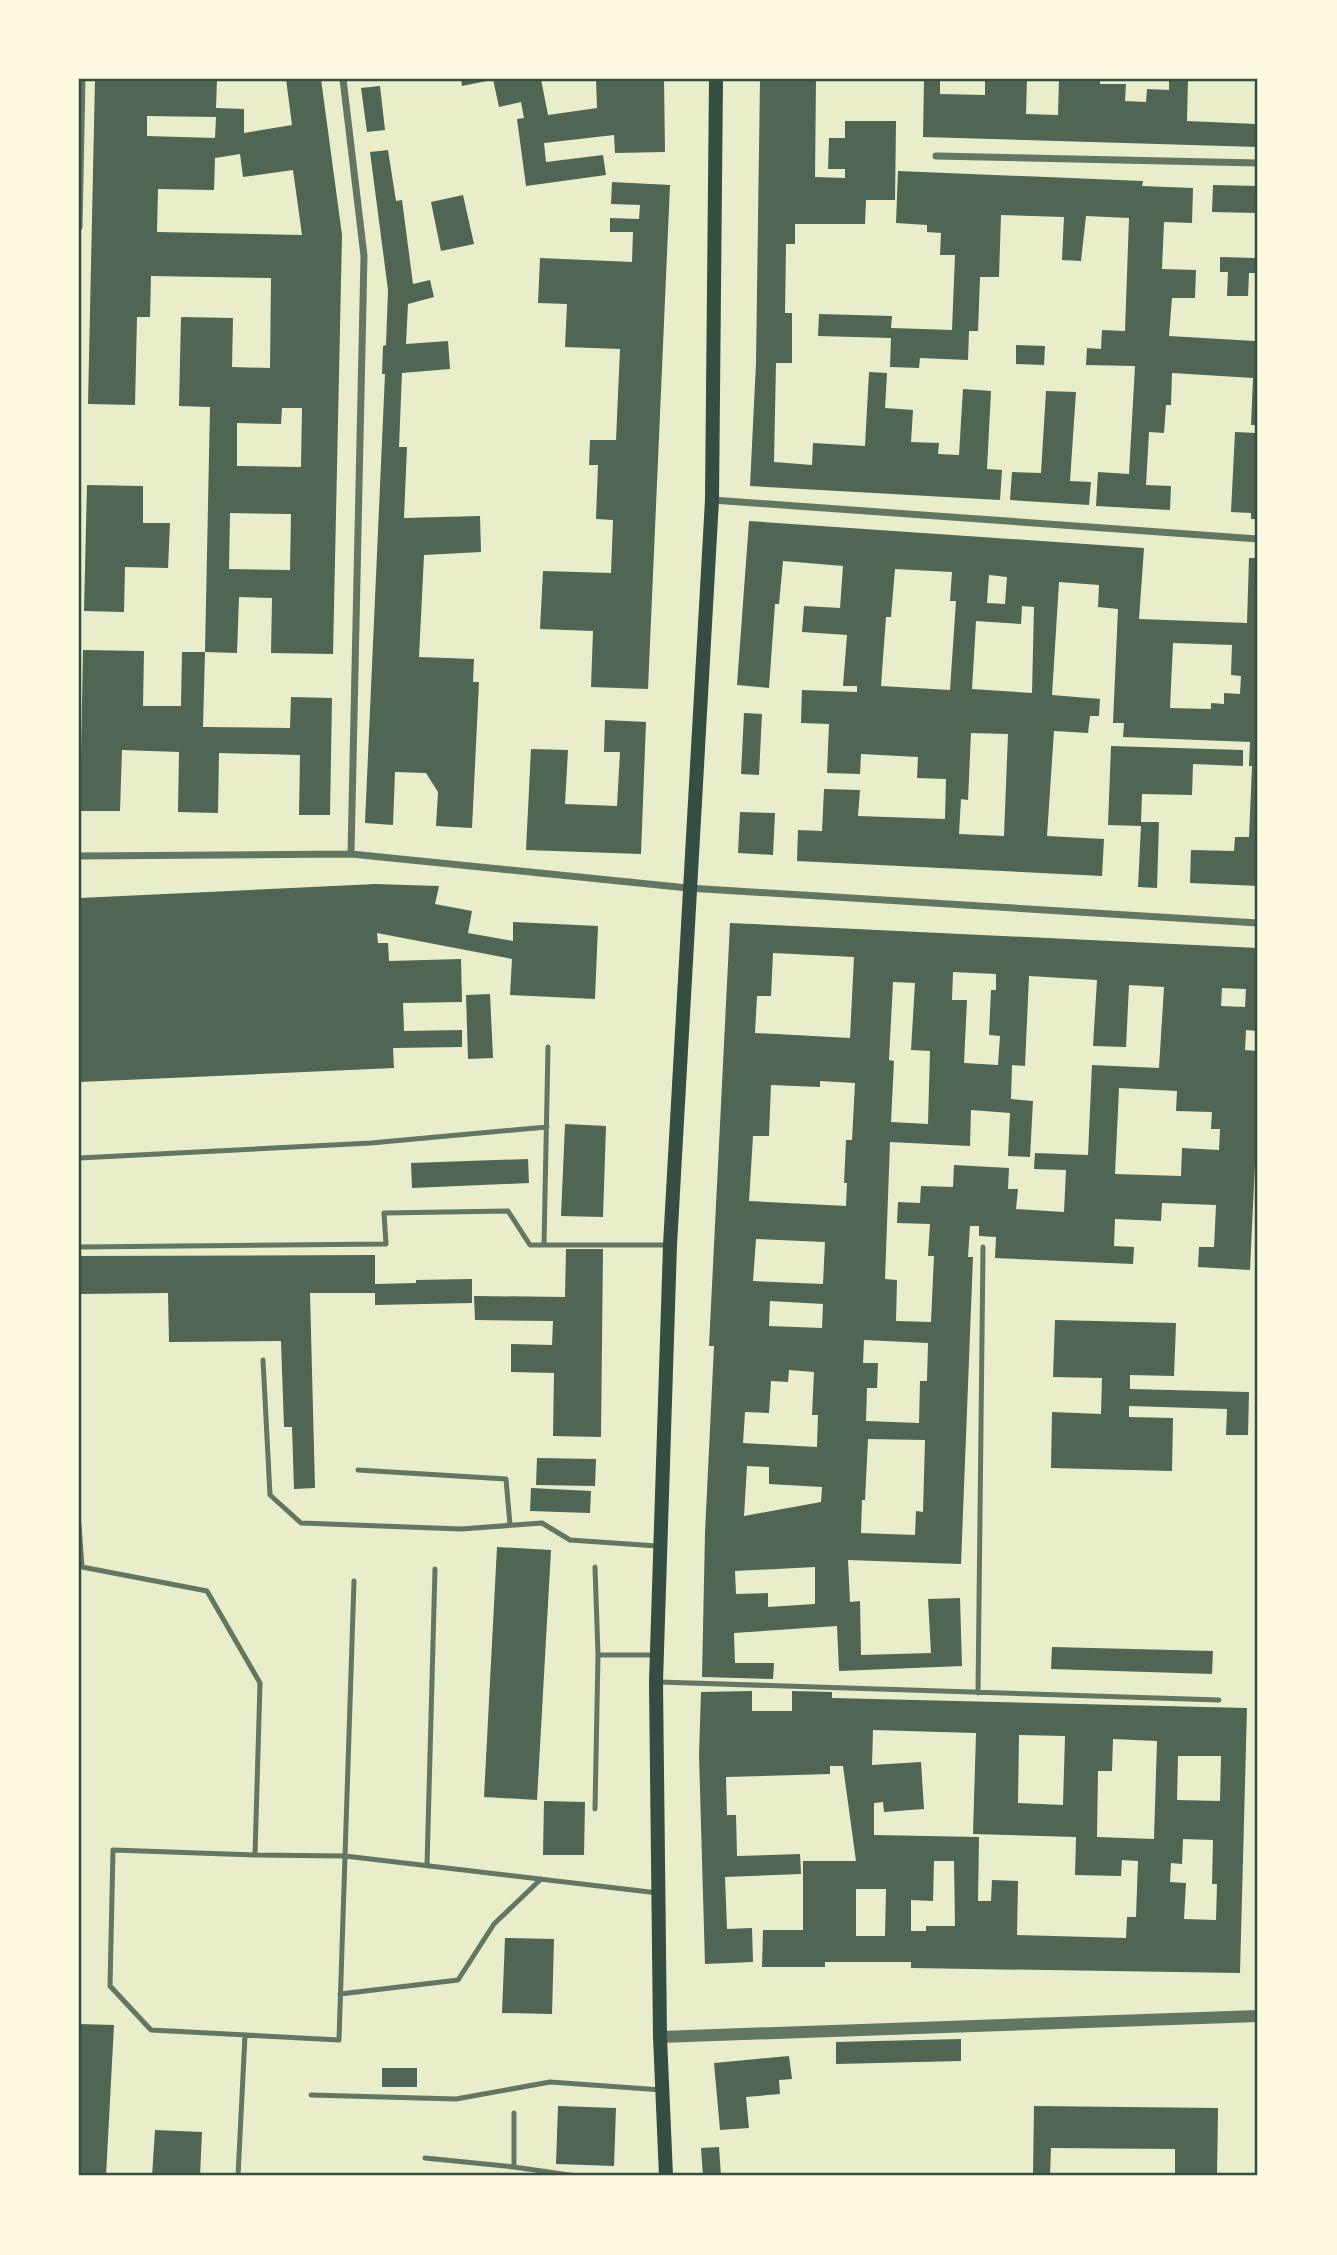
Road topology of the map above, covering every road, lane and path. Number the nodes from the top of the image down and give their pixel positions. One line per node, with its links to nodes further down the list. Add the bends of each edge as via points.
1 (82, 79): 6 (street)
2 (343, 79): 9 (street, via 364,256)
3 (716, 79): 7 (main road)
4 (936, 156): 5 (street)
5 (1258, 163)
6 (79, 227)
7 (712, 499): 8 (street); 11 (main road)
8 (1258, 539)
9 (351, 854): 10 (street); 11 (street)
10 (79, 856)
11 (688, 888): 12 (street); 17 (main road)
12 (1258, 923)
13 (548, 1047): 14 (lane)
14 (547, 1127): 15 (lane, via 371,1143); 16 (lane)
15 (79, 1158)
16 (544, 1245): 17 (lane); 18 (lane, via 530,1245 508,1212 494,1212 384,1213 386,1244)
17 (670, 1245): 24 (main road)
18 (79, 1247)
19 (983, 1247): 31 (lane)
20 (263, 1360): 23 (lane, via 270,1495 301,1523 461,1529)
21 (358, 1470): 23 (lane, via 506,1479)
22 (79, 1524): 34 (lane, via 82,1567 207,1591 260,1683)
23 (510, 1525): 24 (lane, via 542,1523 570,1540)
24 (660, 1546): 29 (main road)
25 (595, 1567): 28 (lane)
26 (435, 1569): 36 (lane)
27 (354, 1581): 35 (lane)
28 (598, 1655): 29 (lane); 33 (lane)
29 (657, 1655): 30 (main road)
30 (656, 1682): 31 (lane); 38 (main road)
31 (978, 1693): 32 (lane)
32 (1219, 1700)
33 (595, 1809)
34 (255, 1855): 35 (lane); 41 (lane, via 113,1850 110,1986 151,2030)
35 (345, 1856): 36 (lane); 39 (lane)
36 (427, 1866): 37 (lane)
37 (541, 1879): 38 (lane); 39 (lane, via 494,1924 458,1980)
38 (658, 1893): 42 (main road)
39 (340, 1994): 41 (lane, via 339,2040)
40 (1258, 2016): 42 (street)
41 (245, 2035): 48 (lane)
42 (660, 2037): 43 (main road)
43 (662, 2090): 44 (lane, via 550,2082 456,2099); 50 (main road)
44 (311, 2095)
45 (514, 2113): 47 (lane)
46 (425, 2158): 47 (lane)
47 (514, 2167): 49 (lane)
48 (238, 2176)
49 (576, 2176)
50 (666, 2176)

